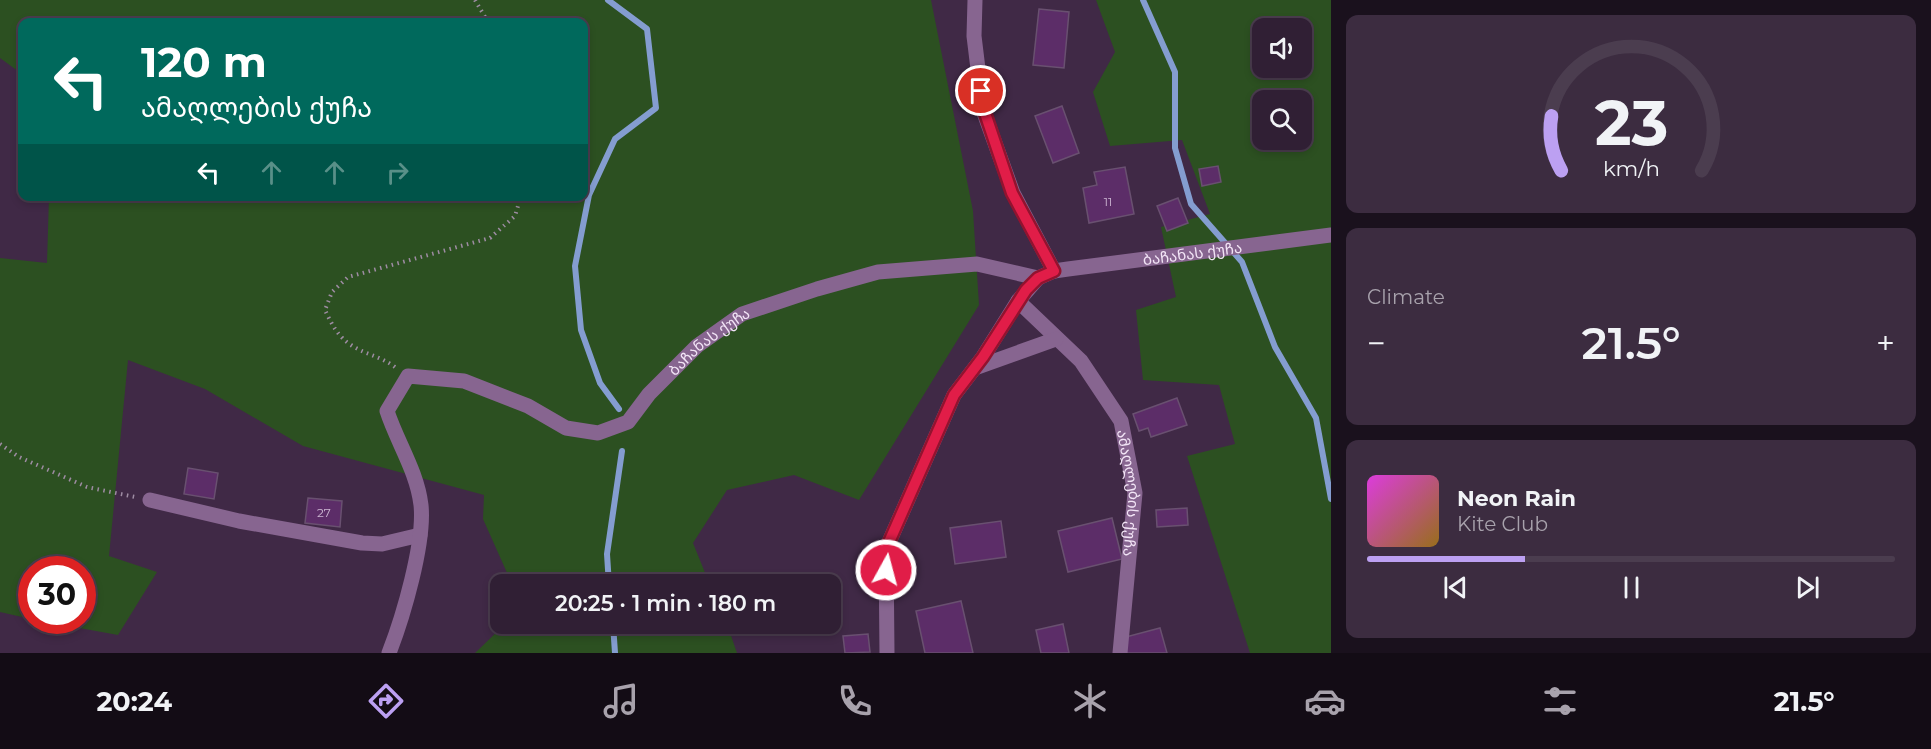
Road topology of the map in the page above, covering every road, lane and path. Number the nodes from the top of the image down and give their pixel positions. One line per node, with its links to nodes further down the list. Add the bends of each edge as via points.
1 (475, 0): 3 (path)
2 (975, 0): 6 (street, via 984,110 1012,193)
3 (486, 18)
4 (520, 201): 11 (path, via 515,216 490,238 348,277 332,292 326,310 333,327 351,345 383,358)
5 (1331, 235): 6 (street, ბაჩანას ქუჩა)
6 (1054, 271): 7 (street, ბაჩანას ქუჩა)
7 (1038, 278): 8 (street); 11 (street, ბაჩანას ქუჩა, via 977,264 878,272 742,314 697,346 649,394 627,423 598,433 566,428 528,406 464,381)
8 (1018, 301): 9 (street, ამაღლების ქუჩა); 10 (street)
9 (1056, 339): 10 (street); 17 (street, ამაღლების ქუჩა, via 1081,361 1121,421 1135,493)
10 (974, 369): 16 (street, via 954,395 886,549)
11 (408, 376): 14 (street, via 387,411 410,462 421,505)
12 (0, 444): 13 (path, via 87,487)
13 (150, 500): 14 (street, via 238,521 362,543 382,544)
14 (420, 535): 15 (street)
15 (389, 653)
16 (887, 653)
17 (1120, 653)

